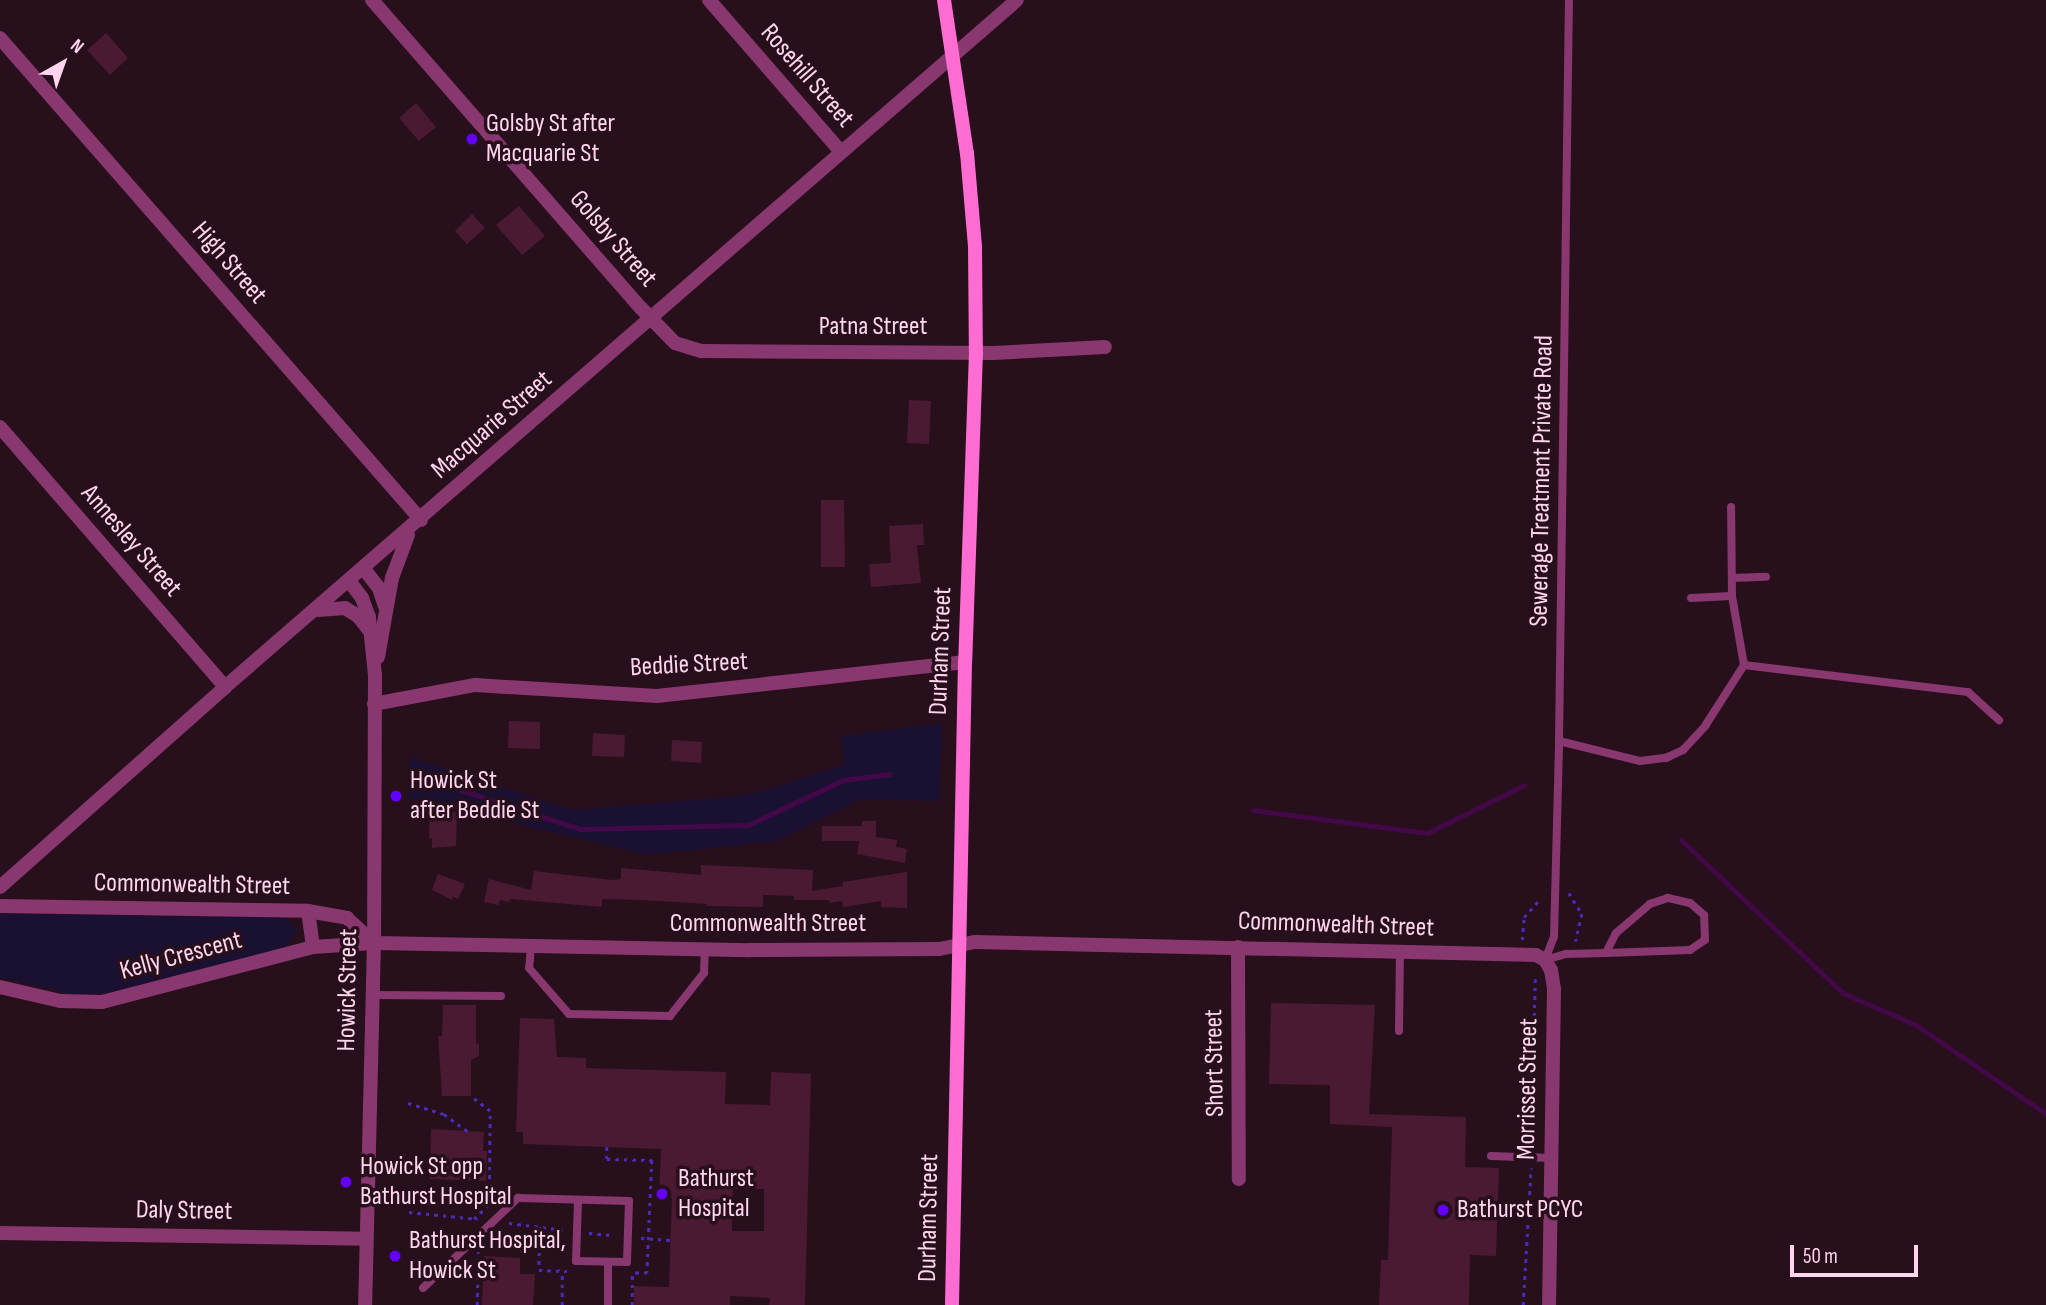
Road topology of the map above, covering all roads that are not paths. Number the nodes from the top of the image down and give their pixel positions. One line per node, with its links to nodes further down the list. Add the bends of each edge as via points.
1 (372, 0): 9 (street, Golsby Street)
2 (709, 0): 8 (street, Rosehill Street)
3 (944, 0): 7 (main road, Durham Street)
4 (1017, 0): 7 (street, Macquarie Street)
5 (1569, 0): 30 (lane, Sewerage Treatment Private Road)
6 (0, 38): 14 (street, High Street)
7 (954, 54): 8 (street, Macquarie Street); 11 (main road, Durham Street, via 975,247)
8 (841, 152): 9 (street, Macquarie Street)
9 (651, 320): 11 (street, Patna Street, via 676,343 702,351); 14 (street, Macquarie Street)
10 (1105, 347): 11 (street, Patna Street)
11 (976, 352): 24 (main road, Durham Street)
12 (0, 428): 27 (street, Annesley Street)
13 (1731, 507): 17 (lane)
14 (417, 523): 15 (street, Macquarie Street); 21 (street, Howick Street, via 396,561)
15 (364, 569): 18 (street, Macquarie Street); 21 (street)
16 (1766, 577): 17 (lane)
17 (1732, 578): 19 (lane)
18 (350, 582): 22 (street, Macquarie Street); 23 (street, Howick Street, via 366,607)
19 (1732, 596): 20 (lane); 25 (lane)
20 (1691, 597)
21 (386, 607): 26 (street, Howick Street)
22 (316, 611): 23 (street, via 345,608); 27 (street, Macquarie Street)
23 (370, 631): 26 (street, Howick Street)
24 (965, 662): 28 (street, Beddie Street, via 657,696 475,685); 35 (main road, Durham Street)
25 (1744, 665): 29 (lane, via 1968,692); 30 (lane, via 1705,726 1683,750 1666,758 1640,761)
26 (374, 676): 28 (street, Howick Street)
27 (225, 687): 31 (street, Macquarie Street)
28 (374, 704): 34 (street, Howick Street)
29 (1998, 720)
30 (1559, 741): 42 (lane, Sewerage Treatment Private Road, via 1554,937)
31 (0, 887)
32 (0, 906): 33 (street, Commonwealth Street)
33 (308, 911): 34 (street, Commonwealth Street, via 347,918); 36 (street)
34 (374, 943): 36 (street, Kelly Crescent); 37 (street, Commonwealth Street); 44 (street, Howick Street)
35 (958, 945): 38 (street, Commonwealth Street); 39 (street, Commonwealth Street, via 939,949); 57 (main road, Durham Street)
36 (313, 947): 43 (street, Kelly Crescent, via 102,1002 60,1001)
37 (531, 947): 39 (street, Commonwealth Street); 39 (lane, via 529,968 569,1014 657,1016 670,1016 704,973)
38 (1238, 947): 40 (street, Commonwealth Street); 49 (street, Short Street)
39 (705, 950)
40 (1400, 953): 42 (street, Commonwealth Street); 46 (lane)
41 (1606, 953): 41 (lane, via 1616,933 1650,904 1668,898 1690,902 1704,915 1705,940 1689,950); 42 (lane)
42 (1534, 957): 48 (street, Morrisset Street, via 1551,970 1554,990)
43 (0, 986)
44 (373, 995): 45 (lane); 52 (street, Howick Street)
45 (502, 996)
46 (1399, 1031)
47 (1491, 1156): 48 (lane)
48 (1552, 1158): 58 (street, Morrisset Street)
49 (1239, 1179)
50 (578, 1200): 53 (lane, via 576,1261); 53 (lane, via 629,1201 627,1262); 54 (lane, via 518,1198)
51 (0, 1233): 52 (street, Daly Street)
52 (366, 1239): 55 (street, Howick Street)
53 (608, 1267): 56 (lane)
54 (423, 1288)
55 (365, 1305)
56 (608, 1305)
57 (952, 1305)
58 (1549, 1305)

